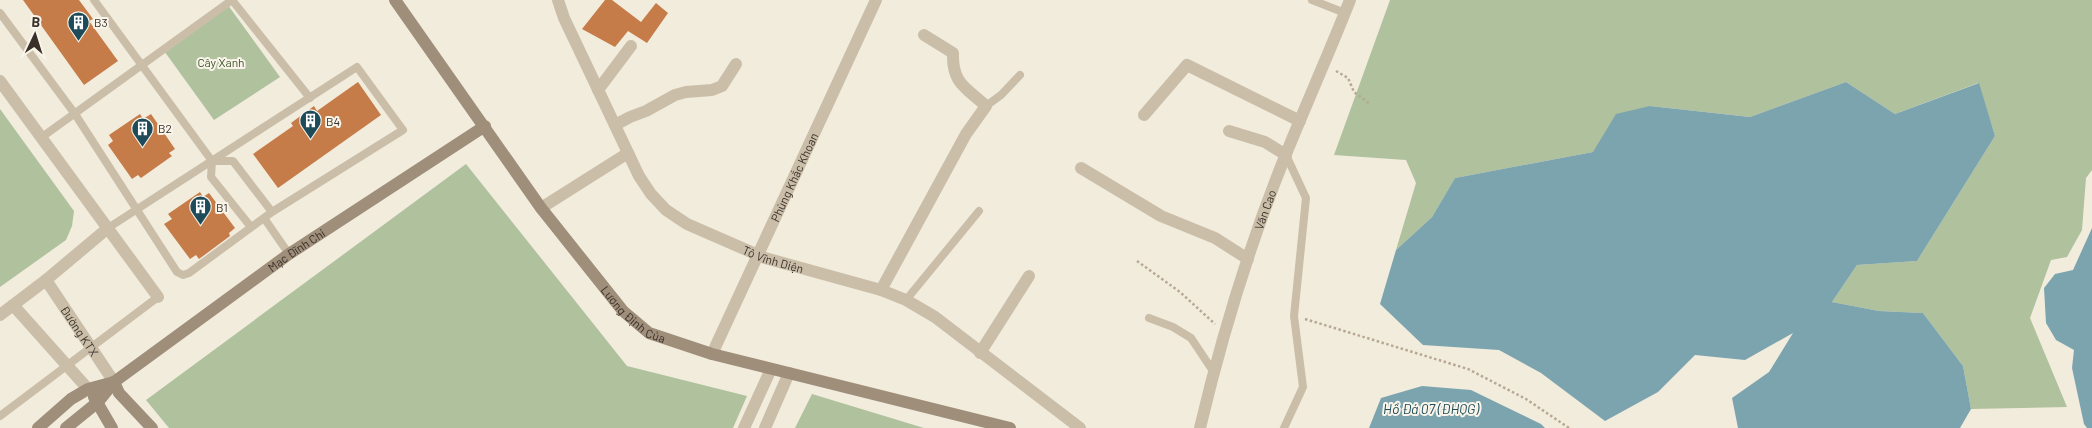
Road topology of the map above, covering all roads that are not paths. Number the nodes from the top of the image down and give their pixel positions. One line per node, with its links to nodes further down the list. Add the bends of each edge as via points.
1 (94, 0): 13 (lane)
2 (232, 0): 13 (lane); 17 (lane)
3 (395, 0): 23 (street, Lương Định Của)
4 (876, 0): 38 (street, Phùng Khắc Khoan)
5 (1312, 0): 9 (lane)
6 (1350, 0): 9 (street, Văn Cao)
7 (561, 1): 16 (street, Tô Vĩnh Diện, via 564,18)
8 (0, 13): 19 (lane)
9 (1345, 13): 21 (street, Văn Cao)
10 (924, 35): 18 (street, via 953,52 956,78)
11 (631, 46): 16 (street)
12 (736, 64): 22 (street, via 722,86 675,95)
13 (142, 65): 19 (lane); 28 (lane)
14 (1020, 75): 18 (lane)
15 (0, 80): 25 (street)
16 (598, 90): 22 (street, Tô Vĩnh Diện)
17 (310, 98): 28 (lane); 33 (lane, via 357,67 403,130)
18 (986, 106): 42 (street, via 966,134)
19 (75, 114): 25 (lane); 31 (lane)
20 (1144, 116): 21 (street, via 1187,66)
21 (1300, 121): 27 (street, Văn Cao)
22 (615, 125): 26 (street, Tô Vĩnh Diện)
23 (485, 126): 30 (street, Lương Định Của); 37 (street, Mạc Đĩnh Chi)
24 (1229, 131): 27 (street, via 1265,142)
25 (42, 137): 36 (street)
26 (628, 153): 30 (street); 38 (street, Tô Vĩnh Diện, via 643,182 666,210 687,224)
27 (1286, 155): 39 (street, Văn Cao); 68 (lane, via 1306,198 1294,316 1303,387)
28 (212, 161): 31 (lane); 33 (lane, via 233,161); 35 (lane, via 211,177)
29 (1081, 168): 39 (street, via 1161,216 1216,238)
30 (541, 208): 50 (street, Lương Định Của, via 623,312 649,333)
31 (138, 209): 35 (lane, via 177,272 183,275); 36 (lane)
32 (979, 211): 44 (lane)
33 (272, 212): 34 (lane)
34 (264, 218): 35 (lane); 37 (lane)
35 (252, 227)
36 (108, 228): 41 (street); 43 (street)
37 (290, 254): 55 (street, Mạc Đĩnh Chi)
38 (758, 255): 42 (street, Tô Vĩnh Diện); 50 (street, Phùng Khắc Khoan)
39 (1248, 259): 53 (street, Văn Cao)
40 (1029, 276): 49 (street)
41 (46, 280): 45 (street); 48 (street, Đường KTX)
42 (881, 290): 44 (street, Tô Vĩnh Diện)
43 (158, 297): 48 (lane)
44 (906, 300): 49 (street, Tô Vĩnh Diện, via 935,317)
45 (13, 305): 46 (street); 51 (street)
46 (0, 315)
47 (1149, 318): 53 (lane, via 1173,326 1191,338)
48 (90, 347): 51 (lane); 55 (street, Đường KTX)
49 (980, 353): 66 (street, Tô Vĩnh Diện)
50 (712, 354): 52 (street, Lương Định Của)
51 (66, 366): 56 (street); 58 (lane)
52 (771, 369): 54 (street, Lương Định Của); 63 (street)
53 (1213, 371): 67 (street, Văn Cao)
54 (789, 373): 64 (street); 65 (street, Lương Định Của)
55 (114, 382): 56 (street, Mạc Đĩnh Chi); 57 (street, Mạc Đĩnh Chi); 62 (street, via 119,393)
56 (88, 389): 57 (street); 59 (street, Mạc Đĩnh Chi)
57 (98, 402): 60 (street, Mạc Đĩnh Chi); 61 (street)
58 (0, 416)
59 (38, 428)
60 (66, 428)
61 (112, 428)
62 (152, 428)
63 (744, 428)
64 (765, 428)
65 (1010, 428)
66 (1080, 428)
67 (1200, 428)
68 (1284, 428)

